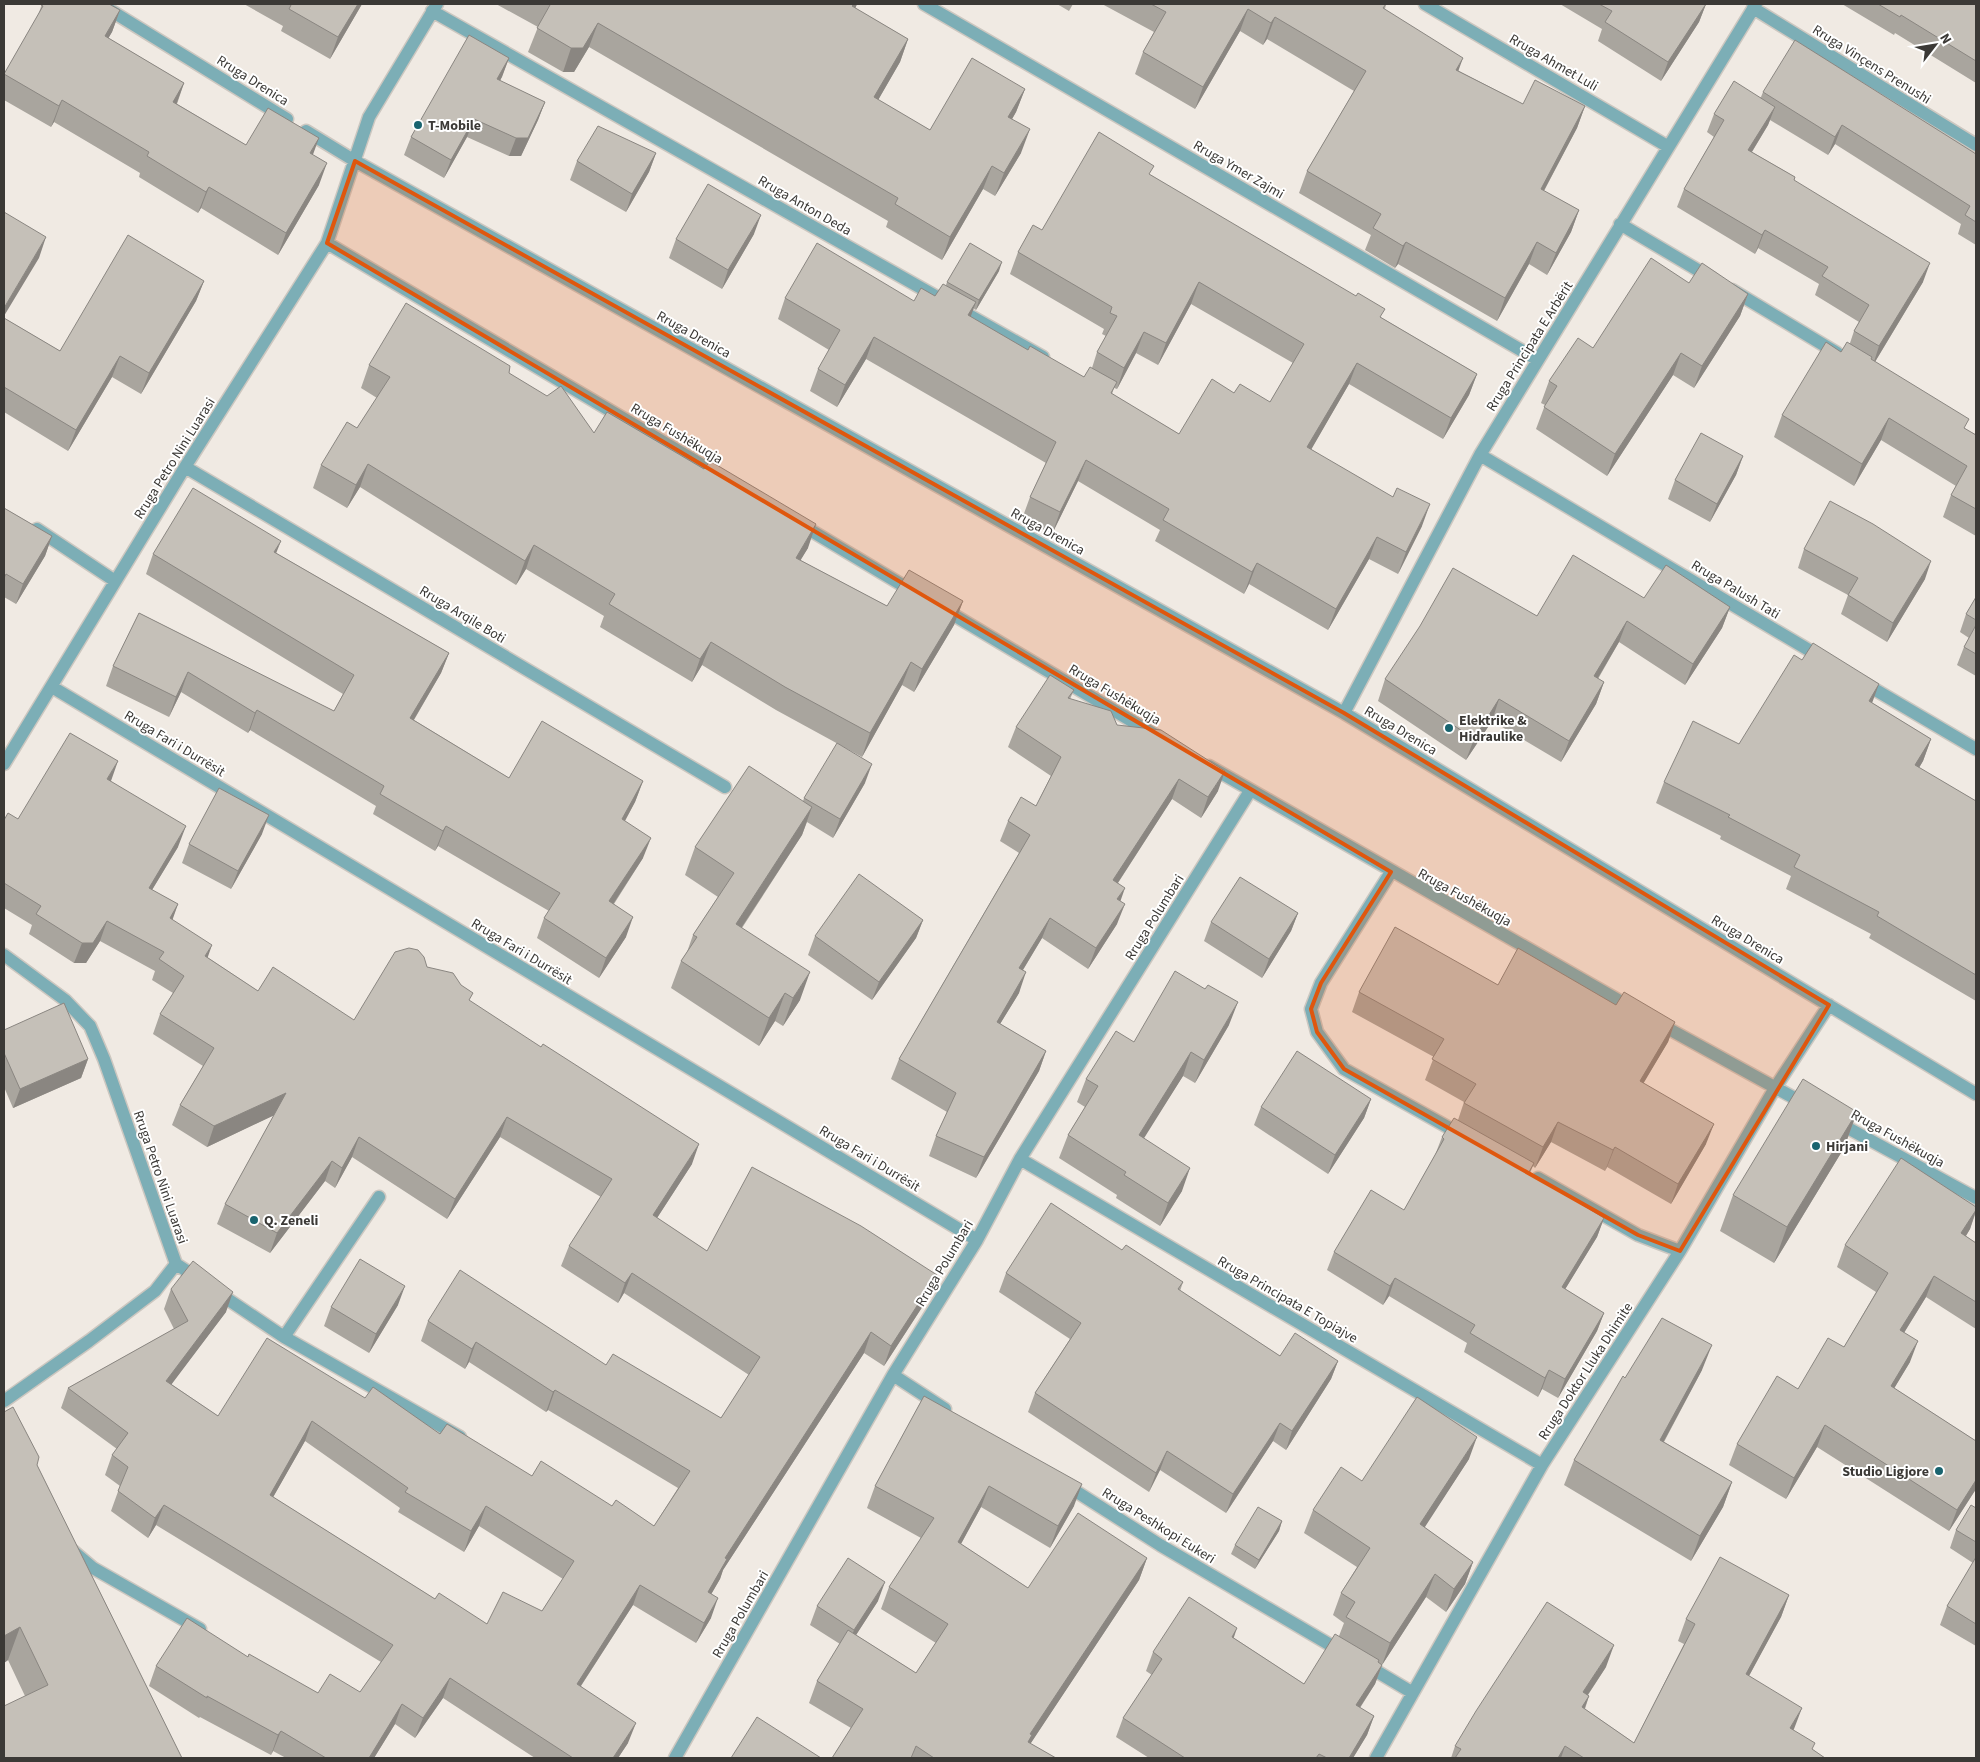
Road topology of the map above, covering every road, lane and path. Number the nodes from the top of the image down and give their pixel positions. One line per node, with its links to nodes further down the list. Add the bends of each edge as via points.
1 (100, 4): 8 (street, Rruga Drenica)
2 (924, 4): 11 (street, Rruga Ymer Zajmi)
3 (1425, 4): 7 (street, Rruga Ahmet Luli)
4 (1754, 6): 6 (street, Rruga Vinçens Prenushi); 7 (street, Rruga Principata E Arbërit)
5 (434, 7): 8 (street, Rruga Petro Nini Luarasi, via 369,117); 13 (street, Rruga Anton Deda)
6 (1976, 145)
7 (1667, 146): 9 (street, Rruga Principata E Arbërit)
8 (354, 161): 10 (street, Rruga Petro Nini Luarasi); 21 (street, Rruga Drenica)
9 (1620, 224): 11 (street, Rruga Principata E Arbërit); 12 (street)
10 (328, 243): 15 (street, Rruga Petro Nini Luarasi); 16 (street, Rruga Fushëkuqja)
11 (1538, 360): 14 (street, Rruga Principata E Arbërit)
12 (1849, 360)
13 (1051, 362)
14 (1480, 455): 21 (street, Rruga Principata E Arbërit); 23 (street, Rruga Palush Tati)
15 (185, 467): 19 (street, Rruga Petro Nini Luarasi); 26 (street, Rruga Arqile Boti)
16 (729, 482)
17 (789, 517): 22 (street, Rruga Fushëkuqja)
18 (28, 523): 19 (street)
19 (116, 581): 20 (street, Rruga Petro Nini Luarasi)
20 (52, 687): 25 (street, Rruga Petro Nini Luarasi); 38 (street, Rruga Fari i Durrësit)
21 (1344, 713): 30 (street, Rruga Drenica)
22 (1165, 740)
23 (1976, 749)
24 (1199, 761): 27 (street, Rruga Fushëkuqja)
25 (4, 764)
26 (725, 787)
27 (1250, 791): 28 (street, Rruga Fushëkuqja); 34 (street, Rruga Polumbari)
28 (1391, 872): 31 (street, Rruga Fushëkuqja); 33 (street, via 1320,982 1311,1009 1317,1032 1344,1069)
29 (4, 955): 40 (street, Rruga Petro Nini Luarasi, via 65,1000 90,1026)
30 (1829, 1005): 31 (street, Rruga Doktor Lluka Dhimite); 32 (street, Rruga Drenica)
31 (1775, 1088): 37 (street, Rruga Fushëkuqja); 39 (street, Rruga Doktor Lluka Dhimite)
32 (1976, 1094)
33 (1474, 1142)
34 (1020, 1159): 38 (street, Rruga Polumbari); 46 (street, Rruga Principata E Topiajve)
35 (1526, 1172): 39 (street, via 1638,1235)
36 (379, 1198): 41 (street)
37 (1976, 1198)
38 (977, 1240): 42 (street, Rruga Polumbari)
39 (1680, 1251): 46 (street, Rruga Doktor Lluka Dhimite)
40 (176, 1264): 41 (street); 43 (street, Rruga Petro Nini Luarasi, via 155,1291)
41 (284, 1338): 45 (street)
42 (893, 1376): 44 (street); 51 (street, Rruga Polumbari)
43 (4, 1400)
44 (960, 1418)
45 (474, 1445)
46 (1542, 1466): 50 (street, Rruga Doktor Lluka Dhimite)
47 (1052, 1476): 50 (street, Rruga Peshkopi Eukeri, via 1160,1545)
48 (63, 1537): 49 (street, via 92,1568)
49 (211, 1636)
50 (1413, 1693): 52 (street, Rruga Doktor Lluka Dhimite)
51 (675, 1758)
52 (1376, 1758)

